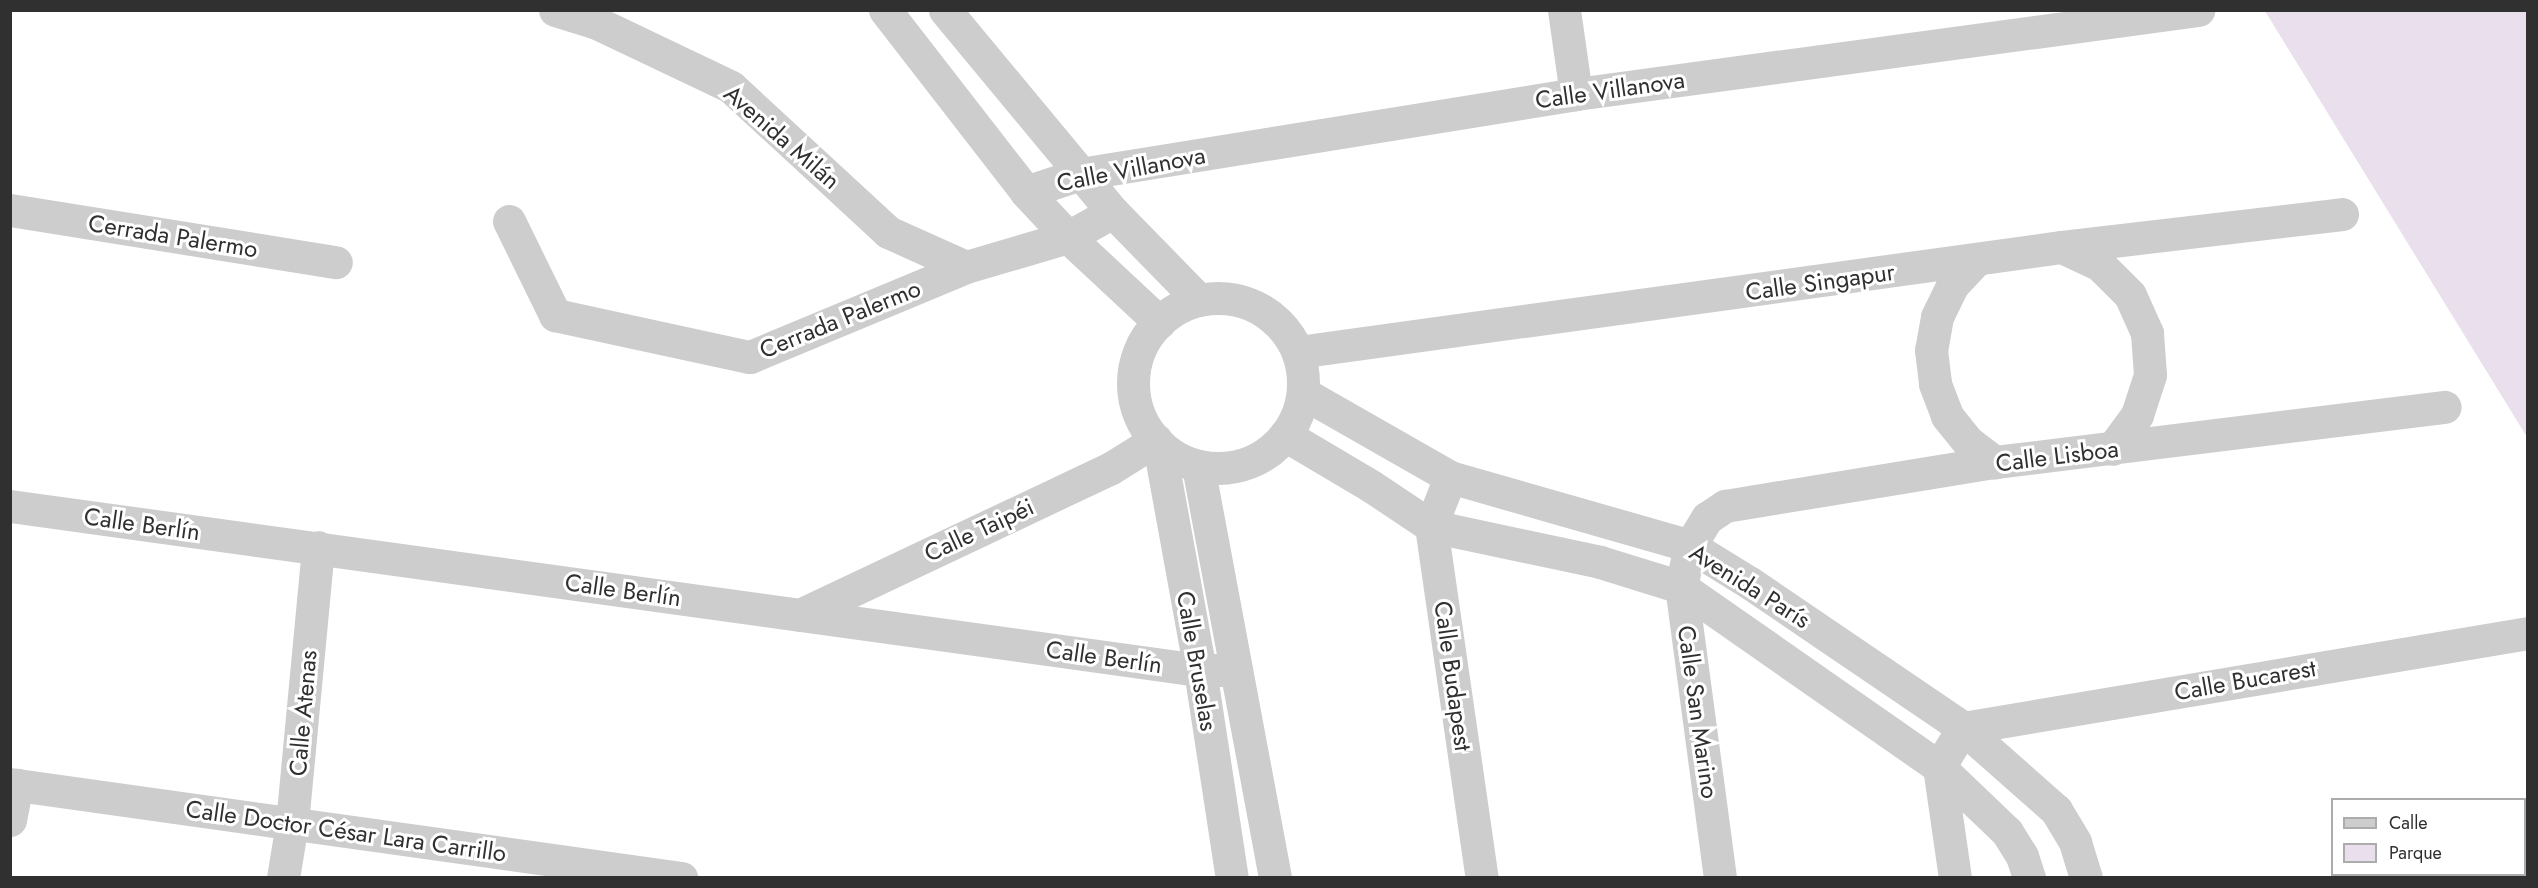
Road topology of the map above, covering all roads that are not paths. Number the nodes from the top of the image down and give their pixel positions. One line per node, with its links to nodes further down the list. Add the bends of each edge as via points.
1 (555, 10): 17 (street, Avenida Milán, via 597,23 731,87 888,232)
2 (885, 10): 8 (street)
3 (945, 10): 7 (street)
4 (1564, 10): 6 (street)
5 (2198, 10): 6 (street, Calle Villanova)
6 (1576, 94): 7 (street, Calle Villanova)
7 (1080, 174): 8 (street, Calle Villanova); 10 (street)
8 (1026, 192): 13 (street)
9 (10, 210): 16 (street, Cerrada Palermo)
10 (1113, 212): 13 (street, Cerrada Palermo); 18 (street)
11 (2342, 214): 14 (street, Calle Singapur)
12 (509, 221): 17 (street, Cerrada Palermo, via 555,315 750,357)
13 (1068, 237): 17 (street, Cerrada Palermo); 19 (street)
14 (2062, 247): 15 (street, Calle Singapur); 25 (street, via 2100,265 2130,295 2147,333 2150,375 2137,416)
15 (1975, 261): 20 (street, Calle Singapur); 26 (street, via 1952,286 1937,317 1931,350 1935,384 1947,416 1968,442)
16 (336, 262)
17 (966, 267)
18 (1199, 300): 19 (street, via 1177,308); 20 (street, via 1224,298 1247,302 1269,314 1286,330)
19 (1158, 322): 24 (street, via 1142,344 1133,370 1134,397 1143,424)
20 (1298, 352): 21 (street)
21 (1303, 393): 23 (street, via 1297,415); 28 (street, Avenida París)
22 (2445, 407): 25 (street, Calle Lisboa)
23 (1285, 435): 27 (street, via 1267,452 1246,463 1222,468); 30 (street, Avenida París)
24 (1158, 443): 27 (street, via 1177,458); 34 (street, Calle Taipéi); 36 (street, Calle Bruselas)
25 (2112, 449): 26 (street, Calle Lisboa)
26 (1995, 462): 31 (street, Calle Lisboa, via 1725,506 1707,518)
27 (1198, 465): 37 (street, Calle Bruselas)
28 (1450, 477): 30 (street, Calle Budapest); 31 (street, Avenida París)
29 (10, 506): 32 (street, Calle Berlín)
30 (1431, 526): 33 (street, Avenida París, via 1600,562); 50 (street, Calle Budapest)
31 (1690, 546): 33 (street, Calle San Marino); 38 (street, Avenida París)
32 (318, 547): 34 (street, Calle Berlín); 42 (street, Calle Atenas)
33 (1681, 587): 39 (street, Avenida París); 51 (street, Calle San Marino)
34 (800, 615): 36 (street, Calle Berlín)
35 (2528, 633): 38 (street, Calle Bucarest)
36 (1200, 670): 37 (street, Calle Berlín); 44 (street, Calle Bruselas)
37 (1236, 670): 43 (street, Calle Bruselas)
38 (1963, 728): 39 (street); 54 (street, Avenida París, via 2056,810 2075,842)
39 (1940, 767): 52 (street); 53 (street, Avenida París, via 2007,832 2022,856)
40 (14, 785): 41 (street); 42 (street, Calle Doctor César Lara Carrillo)
41 (10, 820)
42 (292, 823): 45 (street, Calle Doctor César Lara Carrillo); 46 (street, Calle Atenas)
43 (1266, 832): 44 (street); 49 (street, Calle Bruselas)
44 (1226, 836): 48 (street, Calle Bruselas)
45 (563, 870): 47 (street, Calle Doctor César Lara Carrillo)
46 (282, 878)
47 (681, 878)
48 (1232, 878)
49 (1275, 878)
50 (1482, 878)
51 (1720, 878)
52 (1955, 878)
53 (2029, 878)
54 (2086, 878)

